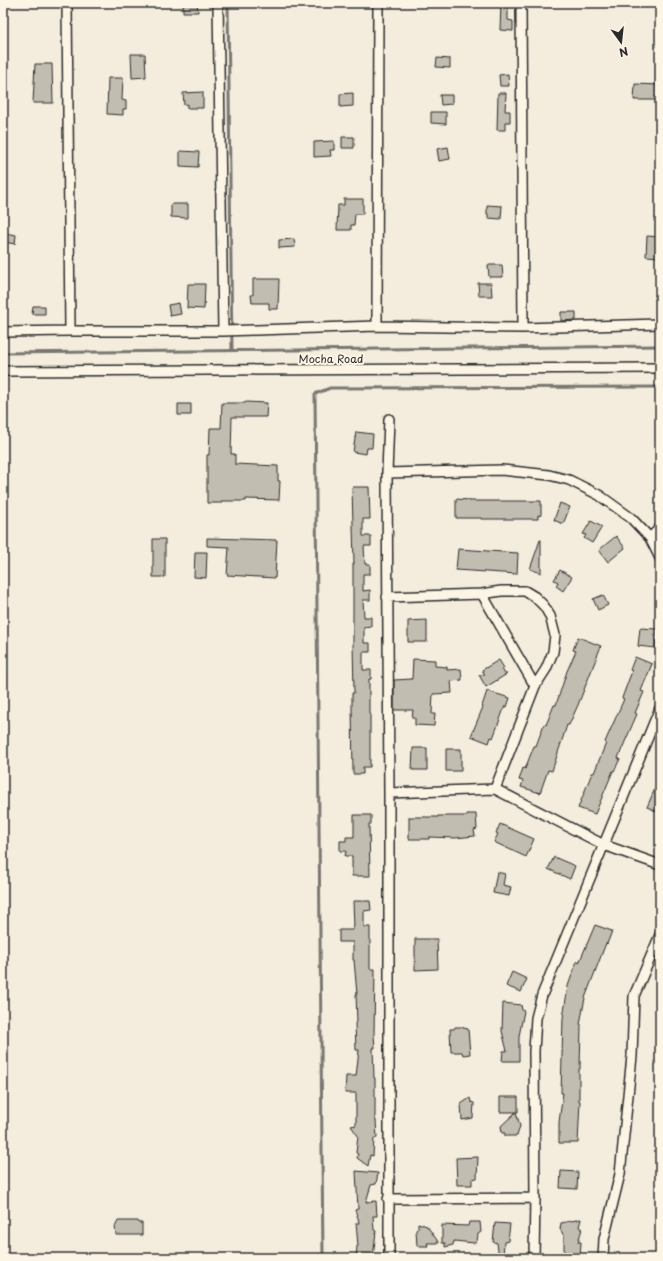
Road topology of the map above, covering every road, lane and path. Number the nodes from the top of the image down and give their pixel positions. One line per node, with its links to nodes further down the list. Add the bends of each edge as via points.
1 (67, 3): 8 (street)
2 (218, 3): 9 (street)
3 (378, 3): 6 (street)
4 (521, 3): 7 (street)
5 (660, 324): 7 (street)
6 (378, 326): 7 (street); 9 (street)
7 (523, 328)
8 (70, 331): 9 (street); 10 (street)
9 (223, 331)
10 (3, 332)
11 (660, 368): 12 (street, Mocha Road)
12 (3, 371)
13 (389, 419): 14 (street)
14 (387, 473): 16 (street, via 502,470 549,475 569,480 599,494 631,518); 19 (street)
15 (660, 528): 16 (street)
16 (650, 538): 17 (street)
17 (660, 558)
18 (482, 594): 19 (street); 20 (street); 20 (street, via 525,591 535,596 550,616 555,635 553,652)
19 (387, 597): 23 (street)
20 (535, 686): 22 (street)
21 (660, 708): 24 (street)
22 (495, 789): 23 (street); 24 (street)
23 (389, 792): 28 (street)
24 (604, 845): 25 (street); 27 (street, via 542,995 536,1018)
25 (660, 865)
26 (660, 935): 31 (street, via 634,996 632,1056 620,1174 604,1239)
27 (536, 1198): 28 (street); 30 (street)
28 (388, 1199): 29 (street)
29 (389, 1258)
30 (534, 1258)
31 (603, 1258)

